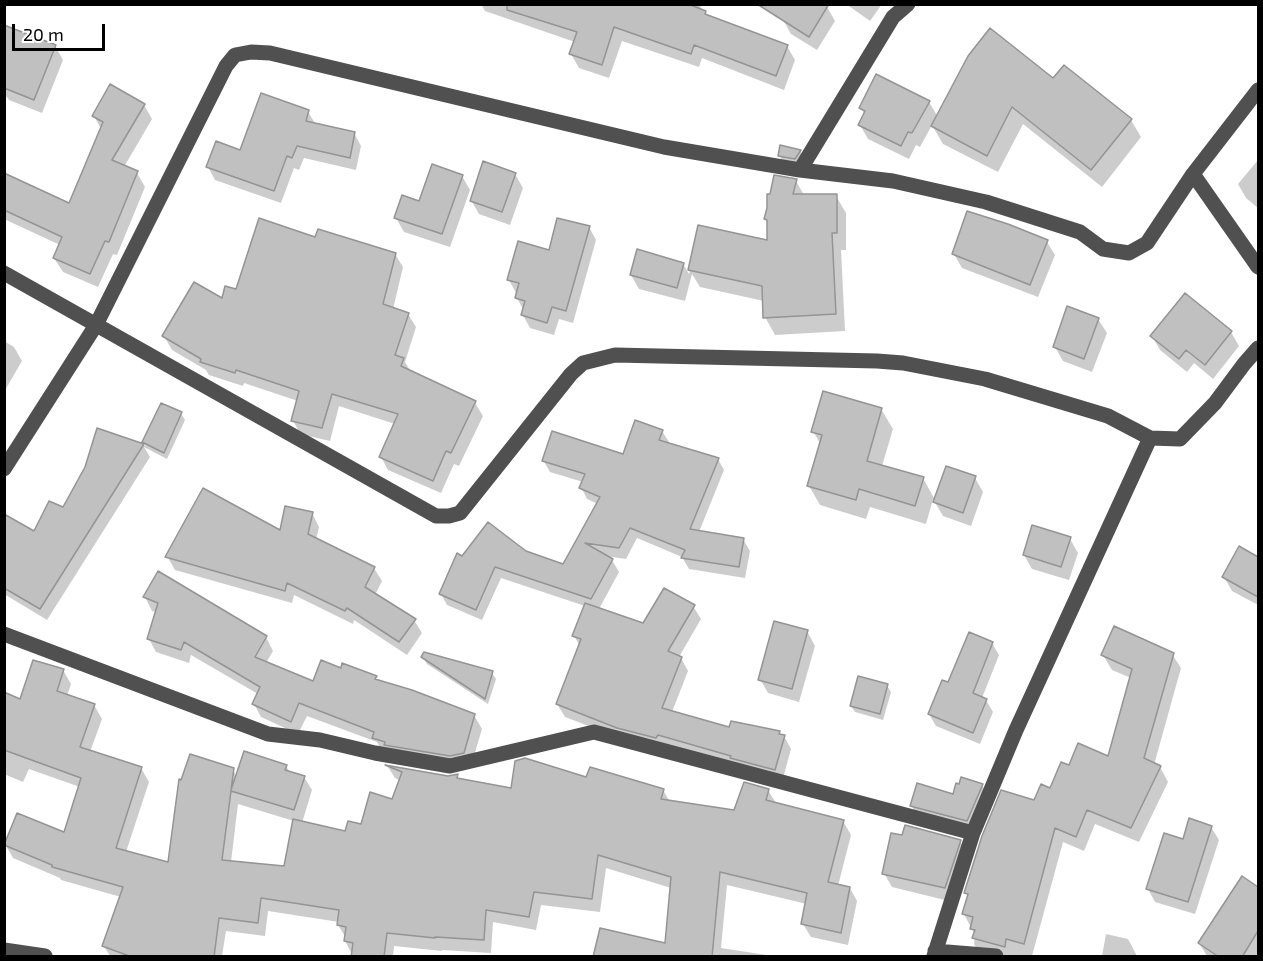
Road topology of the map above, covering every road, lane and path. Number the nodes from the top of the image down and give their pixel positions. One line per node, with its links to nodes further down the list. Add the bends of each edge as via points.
1 (909, 4): 3 (street, via 893,17)
2 (1258, 90): 4 (street)
3 (800, 170): 4 (street, via 893,181 986,202 1080,232 1103,249 1129,253 1147,243); 7 (street, via 664,147 270,53 235,55)
4 (1193, 174): 5 (street)
5 (1258, 267)
6 (4, 273): 7 (street)
7 (96, 325): 10 (street, via 436,516 460,513 583,363 615,355 903,363 985,379 1108,416); 11 (street)
8 (1258, 348): 9 (street)
9 (1251, 365): 10 (street, via 1180,439)
10 (1150, 438): 13 (street)
11 (4, 470)
12 (4, 634): 13 (street, via 268,734 320,740 450,766 594,732)
13 (973, 833): 15 (street)
14 (4, 950): 16 (street)
15 (935, 954): 17 (street)
16 (45, 957)
17 (996, 957)

